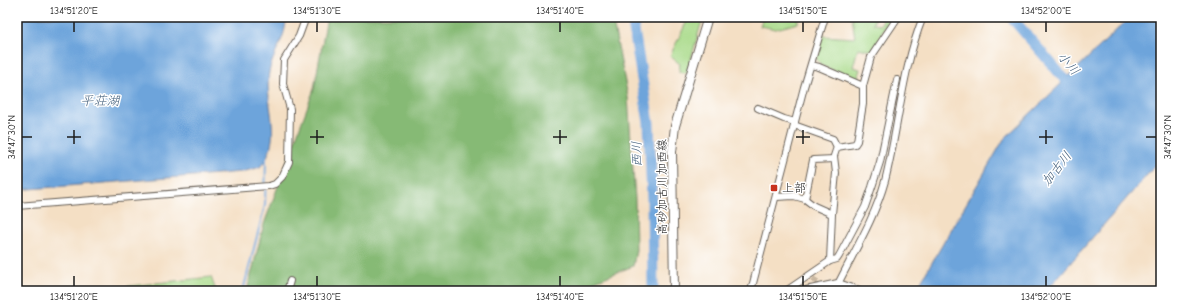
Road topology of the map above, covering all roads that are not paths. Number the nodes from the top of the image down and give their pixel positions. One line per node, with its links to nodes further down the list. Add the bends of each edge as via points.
1 (306, 17): 15 (street, via 299,36 284,60 283,84 290,109 289,162 282,177 275,184)
2 (708, 17): 22 (main road, 高砂加古川加西線, via 675,126 672,152)
3 (825, 17): 6 (street)
4 (898, 17): 8 (street, via 871,57)
5 (923, 17): 20 (street, via 906,71 893,143 878,203)
6 (811, 65): 8 (street); 10 (street)
7 (897, 80): 17 (street, via 880,162 865,207 839,256)
8 (864, 86): 11 (street, via 857,141 855,144)
9 (758, 108): 10 (street)
10 (795, 123): 11 (street, via 833,139); 13 (street)
11 (837, 146): 12 (street)
12 (834, 160): 14 (street, via 813,160); 16 (street, via 836,173)
13 (776, 197): 14 (street); 23 (street)
14 (806, 198): 16 (street, via 814,206)
15 (17, 206)
16 (832, 214): 17 (street)
17 (827, 263): 18 (street); 24 (street)
18 (818, 276)
19 (290, 281): 21 (street)
20 (840, 284): 25 (main road); 26 (street); 27 (main road)
21 (287, 291)
22 (674, 291)
23 (751, 291)
24 (786, 291)
25 (806, 291)
26 (832, 291)
27 (859, 291)

